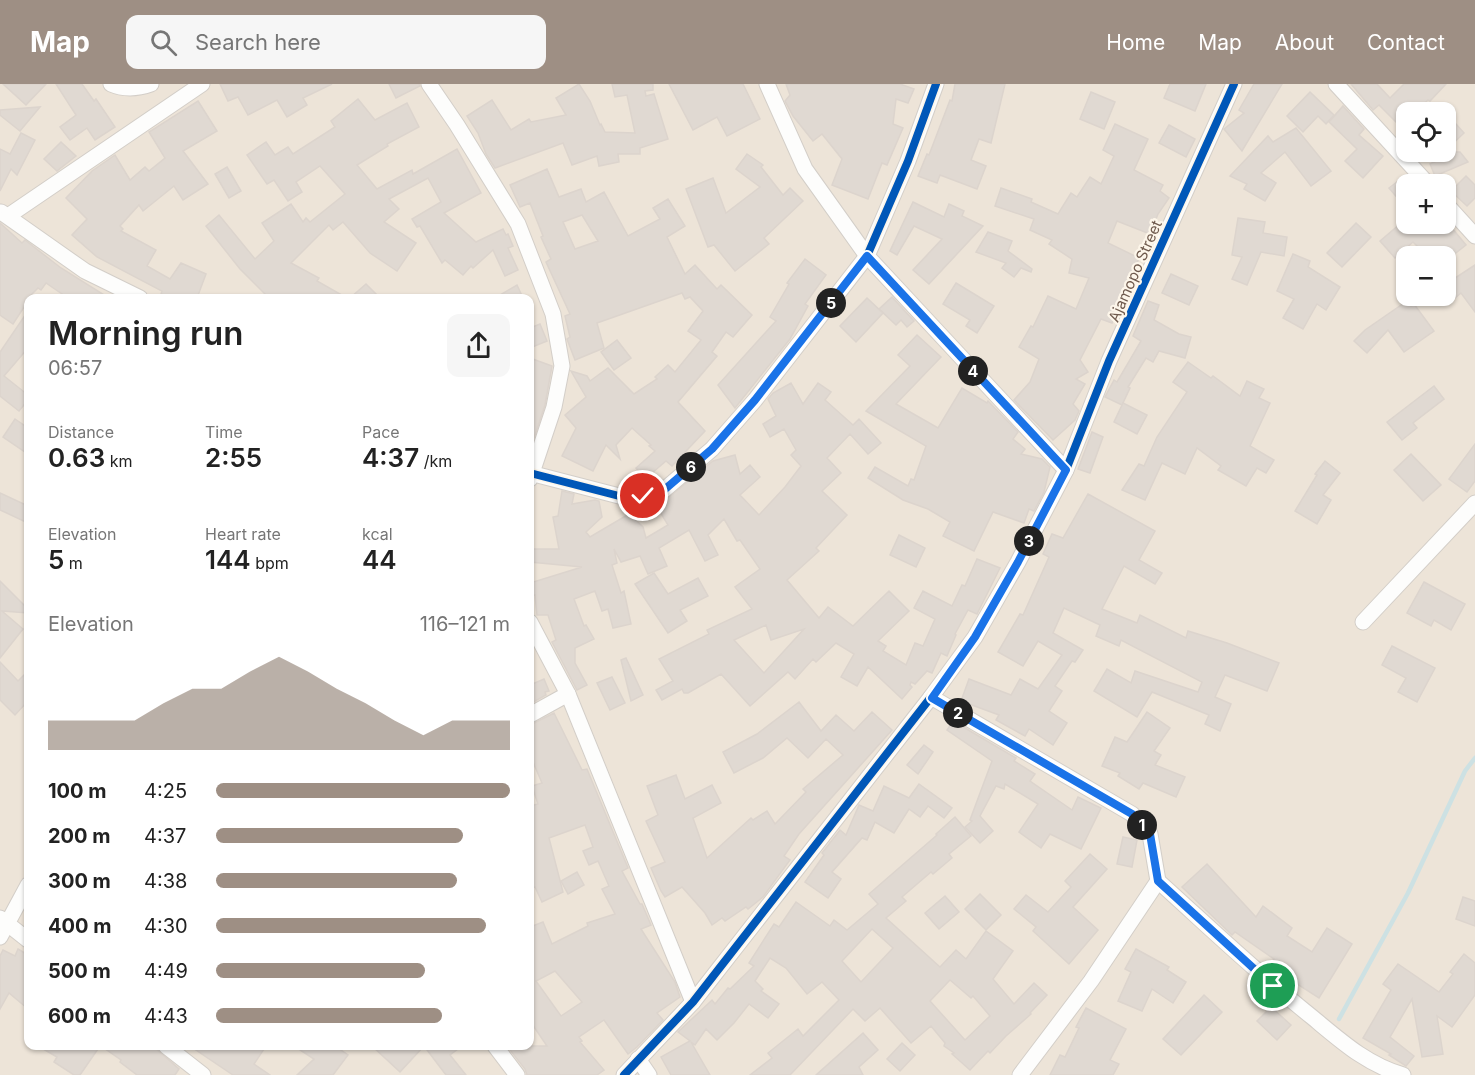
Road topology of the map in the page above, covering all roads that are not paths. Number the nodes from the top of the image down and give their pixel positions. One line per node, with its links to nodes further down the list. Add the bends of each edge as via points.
1 (111, 84): 2 (street, via 132,89)
2 (151, 84)
3 (202, 84): 10 (street)
4 (429, 84): 15 (street, via 518,224 553,314 562,366 554,407)
5 (767, 84): 13 (street, via 805,169)
6 (936, 84): 13 (street)
7 (1234, 84): 16 (street, Ajamopo Street, via 1109,361)
8 (1336, 84): 9 (street)
9 (1419, 174)
10 (4, 214): 14 (street, via 85,271)
11 (1456, 215): 12 (street)
12 (1475, 236)
13 (867, 256): 16 (street); 17 (street, via 755,400 712,449 664,490 622,497)
14 (132, 294)
15 (534, 464)
16 (1066, 470): 22 (street, Ajamopo Street, via 975,637)
17 (534, 477)
18 (1475, 503): 19 (street)
19 (1363, 622)
20 (534, 630): 21 (street)
21 (568, 694): 23 (street); 28 (street)
22 (932, 698): 24 (street, via 1132,814 1150,834); 28 (street, Ajamopo Street)
23 (534, 713)
24 (1158, 881): 36 (street, via 1091,981); 37 (street, via 1273,986 1361,1057)
25 (24, 891): 26 (street)
26 (2, 926): 27 (street)
27 (24, 938)
28 (693, 1002): 31 (street, Ajamopo Street)
29 (171, 1050): 32 (street)
30 (498, 1050): 33 (street)
31 (638, 1059): 34 (street, Ajamopo Street); 35 (street)
32 (204, 1075)
33 (517, 1075)
34 (624, 1075)
35 (649, 1075)
36 (1020, 1075)
37 (1403, 1075)

